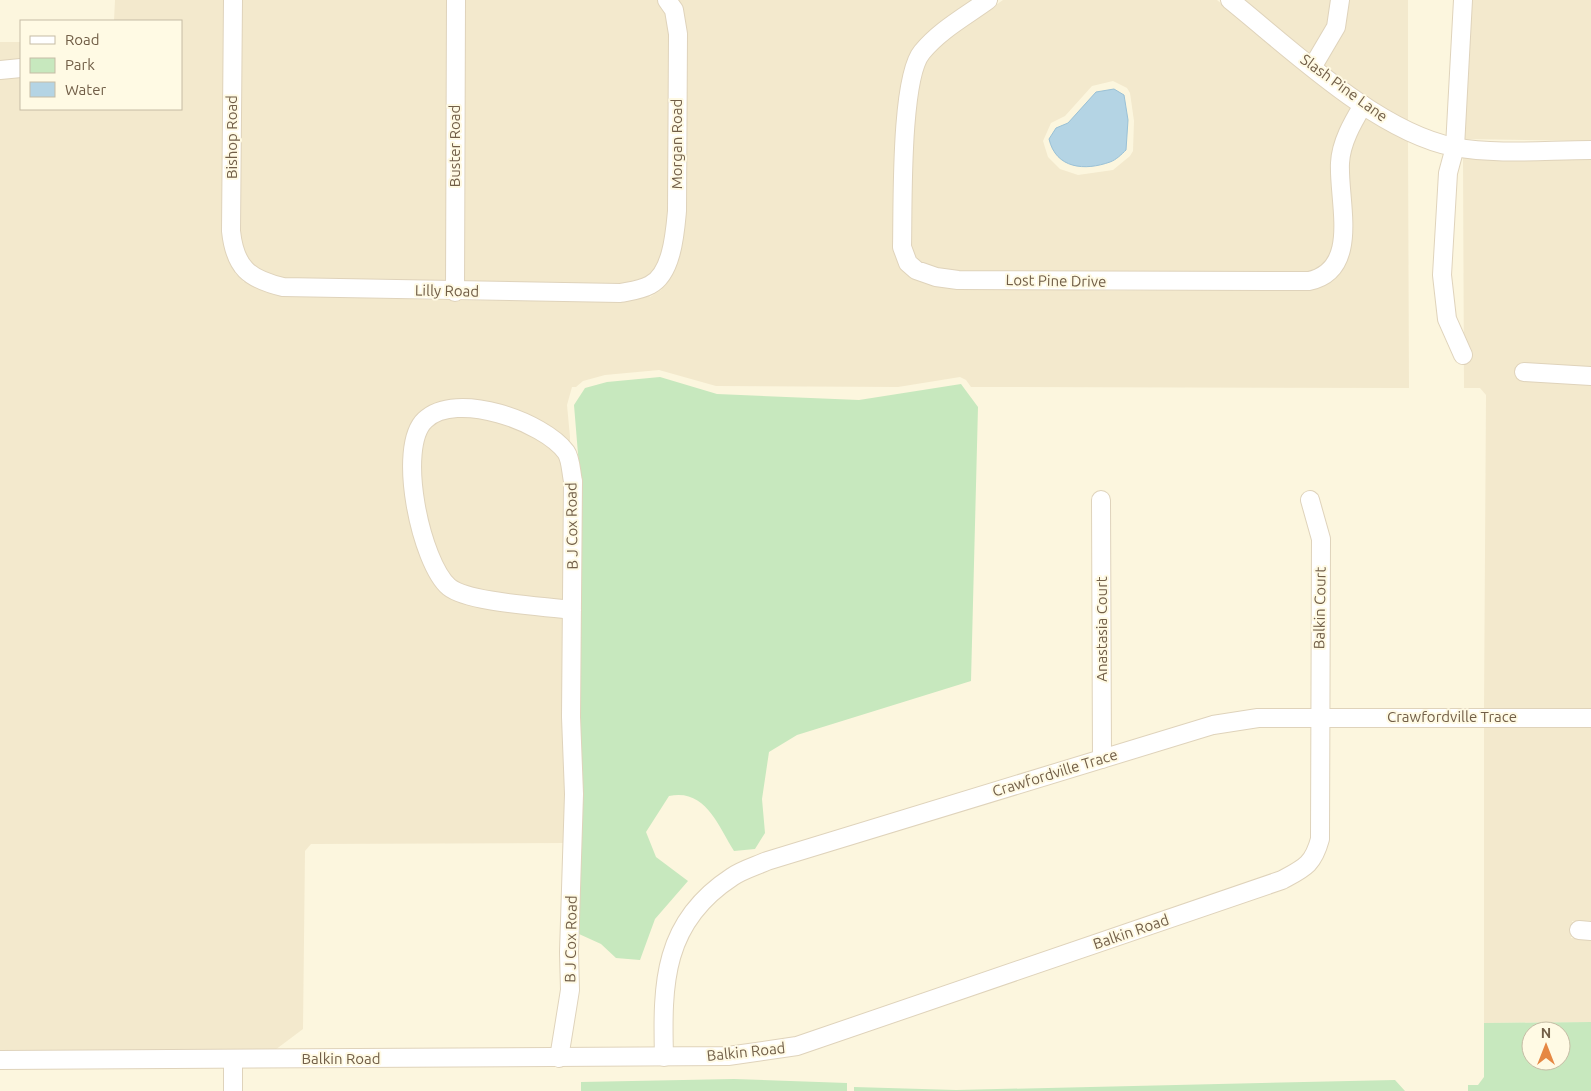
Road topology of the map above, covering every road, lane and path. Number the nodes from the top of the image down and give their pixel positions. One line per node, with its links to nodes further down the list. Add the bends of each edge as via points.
1 (233, 0): 14 (street, Bishop Road, via 231,231 233,248)
2 (456, 0): 16 (street, Buster Road)
3 (667, 0): 15 (street, Morgan Road, via 674,10 678,34 677,211 671,252 663,272)
4 (988, 0): 11 (street, Lost Pine Drive, via 941,33 921,52 911,73 902,247 908,263 923,274 1112,282 1309,282 1319,279 1335,267 1343,246 1340,162)
5 (1230, 0): 8 (street, Slash Pine Lane)
6 (1340, 0): 8 (street, via 1336,27)
7 (1462, 0): 12 (street)
8 (1313, 66): 11 (street, Slash Pine Lane)
9 (20, 68): 10 (street)
10 (0, 70)
11 (1363, 105): 12 (street, Slash Pine Lane, via 1412,134)
12 (1455, 147): 13 (street, Slash Pine Lane); 17 (street, via 1448,173 1442,274 1447,319)
13 (1591, 150)
14 (245, 271): 16 (street, Lilly Road, via 256,279 283,287)
15 (652, 285): 16 (street, Lilly Road, via 620,293)
16 (455, 292)
17 (1463, 355)
18 (1524, 372): 19 (street)
19 (1591, 376)
20 (1101, 500): 25 (street, Anastasia Court)
21 (1310, 500): 23 (street, Balkin Court, via 1321,539)
22 (572, 610): 22 (street, B J Cox Road, via 573,481 567,453 529,425 486,410 450,408 426,418 414,439 412,480 424,541 435,566 449,586 467,596); 27 (street, B J Cox Road, via 574,794 570,990)
23 (1319, 717): 24 (street, Crawfordville Trace); 25 (street, Crawfordville Trace, via 1258,718 1213,725); 26 (street, Balkin Road, via 1320,839 1308,866 1282,880 798,1046 728,1056)
24 (1591, 718)
25 (1102, 759): 26 (street, Crawfordville Trace, via 767,861 733,876 707,896 675,943 666,972 662,1010)
26 (664, 1057): 27 (street, Balkin Road)
27 (558, 1058): 28 (street, Balkin Road)
28 (232, 1059): 29 (street, Balkin Road); 30 (street)
29 (0, 1060)
30 (232, 1091)

